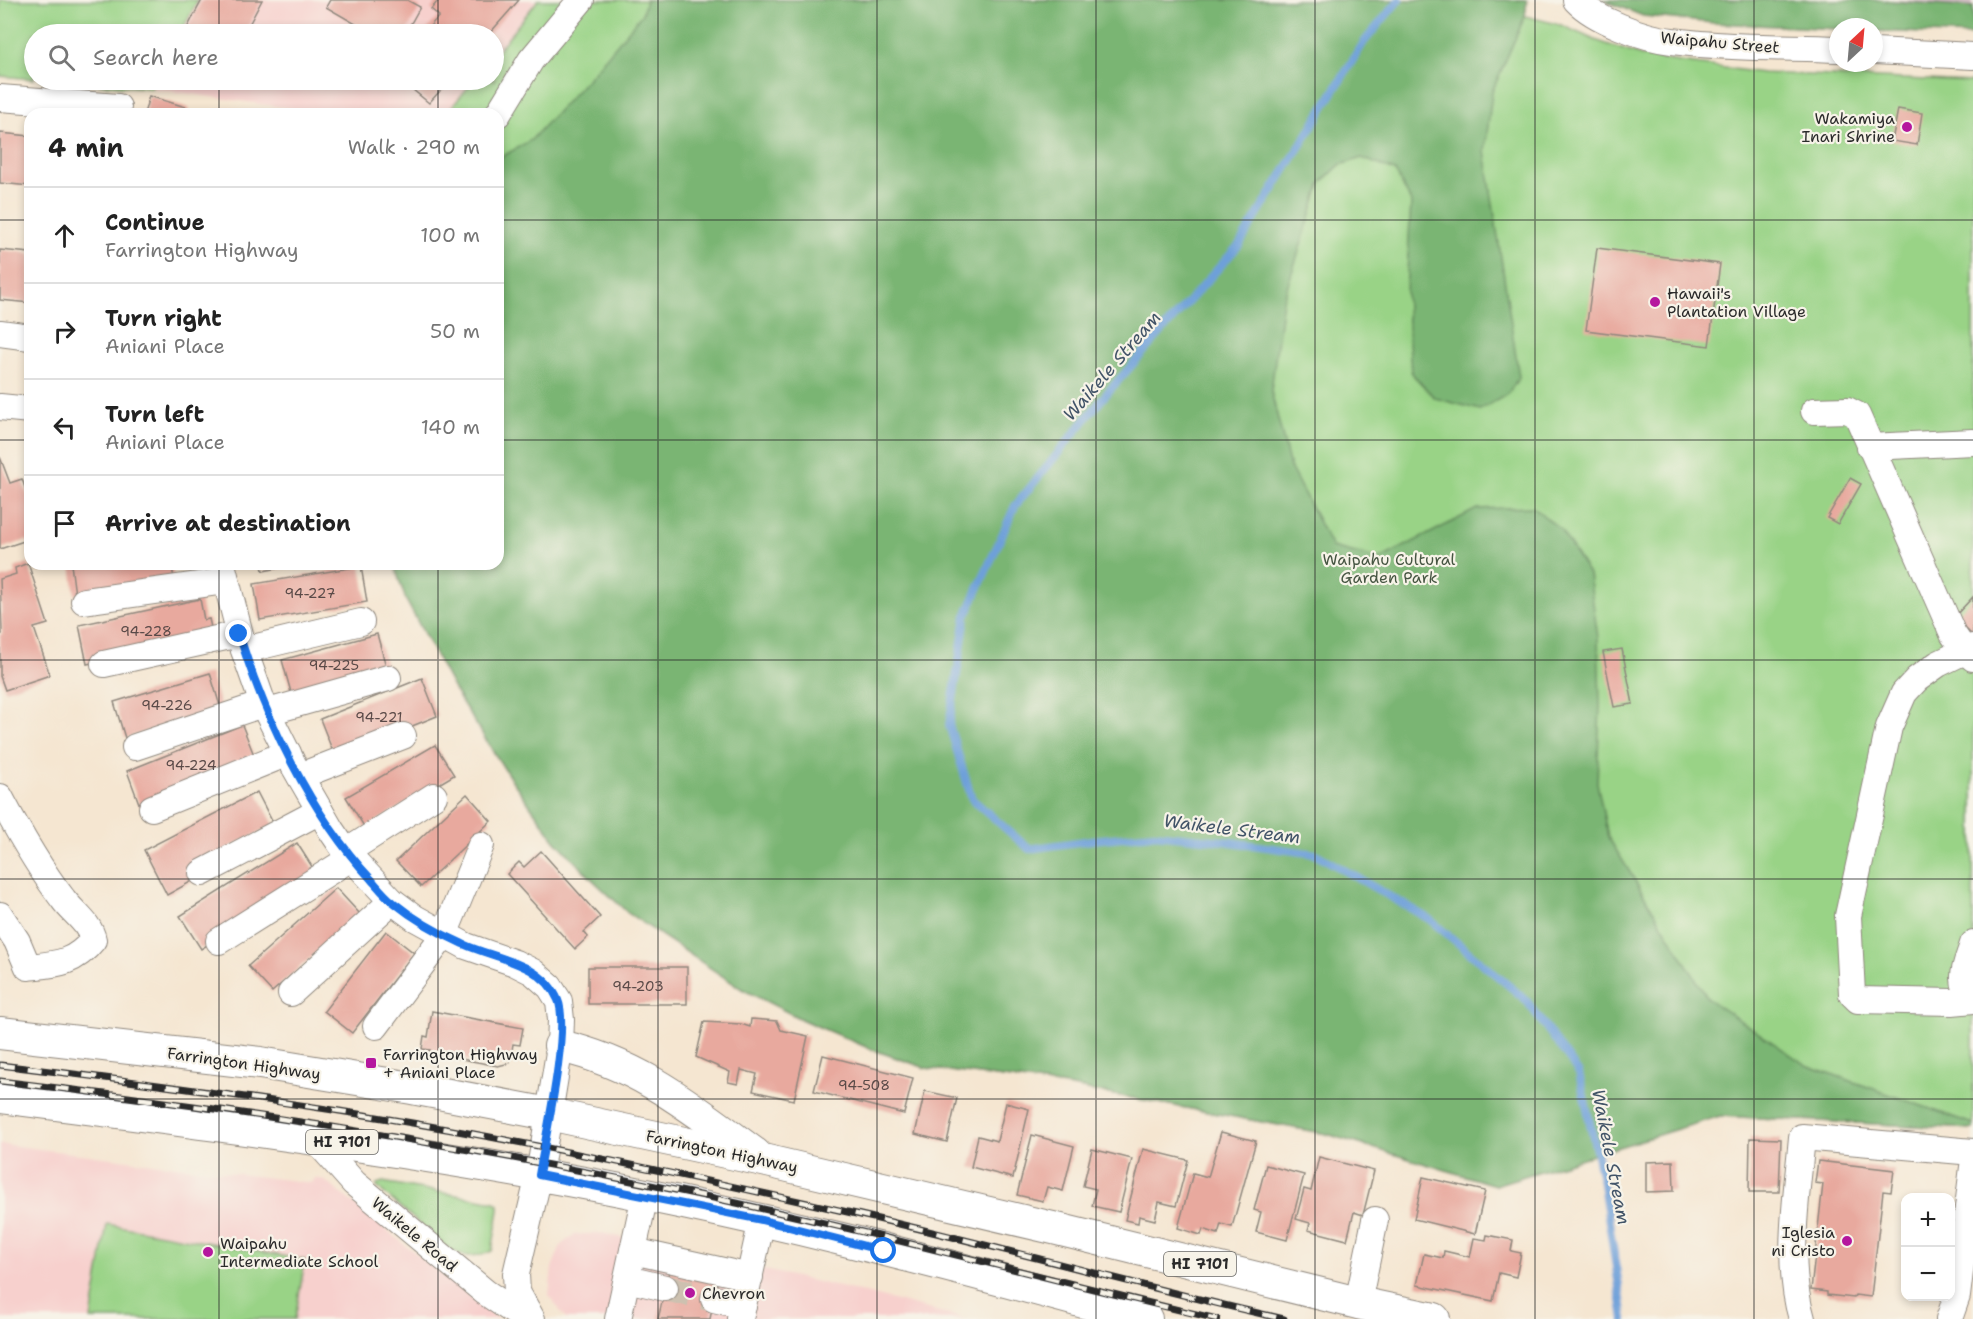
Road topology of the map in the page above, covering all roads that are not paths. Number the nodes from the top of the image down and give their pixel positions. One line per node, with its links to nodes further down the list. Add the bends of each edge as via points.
1 (581, 0): 8 (street, via 531,60)
2 (1576, 0): 3 (street, Waipahu Street, via 1585,10 1606,21 1670,41)
3 (1829, 49)
4 (1883, 51): 5 (street)
5 (1973, 56)
6 (0, 98): 7 (street)
7 (118, 107)
8 (502, 108)
9 (0, 333): 10 (street)
10 (24, 336)
11 (0, 407): 12 (street)
12 (24, 409)
13 (1815, 411): 15 (street, via 1847,410 1857,415)
14 (1973, 442): 15 (street)
15 (1870, 447): 20 (street, via 1953,634)
16 (224, 572): 17 (street); 19 (street)
17 (84, 601)
18 (361, 622): 19 (street)
19 (242, 642): 21 (street); 23 (street)
20 (1970, 652): 41 (street, via 1938,664 1911,686 1889,727 1848,916 1848,936 1852,994 1858,1000)
21 (104, 664)
22 (388, 678): 23 (street)
23 (266, 708): 25 (street); 26 (street)
24 (403, 736): 27 (street)
25 (135, 747)
26 (288, 753): 27 (street); 30 (street)
27 (300, 776): 31 (street)
28 (434, 796): 33 (street)
29 (0, 797): 36 (street, via 30,851 91,931 93,940 83,952 60,963 28,967)
30 (152, 808)
31 (320, 811): 33 (street); 34 (street)
32 (481, 845): 37 (street)
33 (349, 855): 35 (street); 38 (street)
34 (202, 873)
35 (392, 901): 37 (street); 40 (street)
36 (0, 915)
37 (444, 935): 42 (street); 44 (street, via 524,967 550,987 559,1001)
38 (219, 941)
39 (1973, 944): 41 (street, via 1963,976 1964,990)
40 (291, 993)
41 (1973, 999)
42 (376, 1026)
43 (0, 1033): 46 (main road, Farrington Highway / HI 7101, via 260,1063)
44 (560, 1046): 46 (street); 49 (main road, via 613,1061 674,1094)
45 (0, 1097): 47 (main road, HI 7101)
46 (549, 1114): 49 (main road, Farrington Highway / HI 7101); 51 (street)
47 (314, 1138): 51 (main road, HI 7101); 62 (street, Waikele Road, via 363,1191 484,1292)
48 (1973, 1152): 67 (street, via 1802,1137 1793,1272)
49 (762, 1160): 60 (main road, Farrington Highway / HI 7101)
50 (1973, 1167): 68 (street, via 1956,1296)
51 (539, 1175): 52 (main road, HI 7101); 63 (street, via 516,1274 517,1292)
52 (645, 1195): 53 (main road, HI 7101); 55 (street)
53 (762, 1220): 56 (street); 65 (main road, HI 7101)
54 (1375, 1220): 60 (street)
55 (633, 1251): 56 (street); 57 (street)
56 (750, 1277): 61 (street)
57 (627, 1279): 58 (street); 64 (street)
58 (665, 1288)
59 (714, 1299): 61 (street)
60 (1358, 1303): 66 (main road, Farrington Highway / HI 7101)
61 (742, 1312)
62 (525, 1319)
63 (531, 1319)
64 (618, 1319)
65 (1146, 1319)
66 (1434, 1319)
67 (1802, 1319)
68 (1949, 1319)

